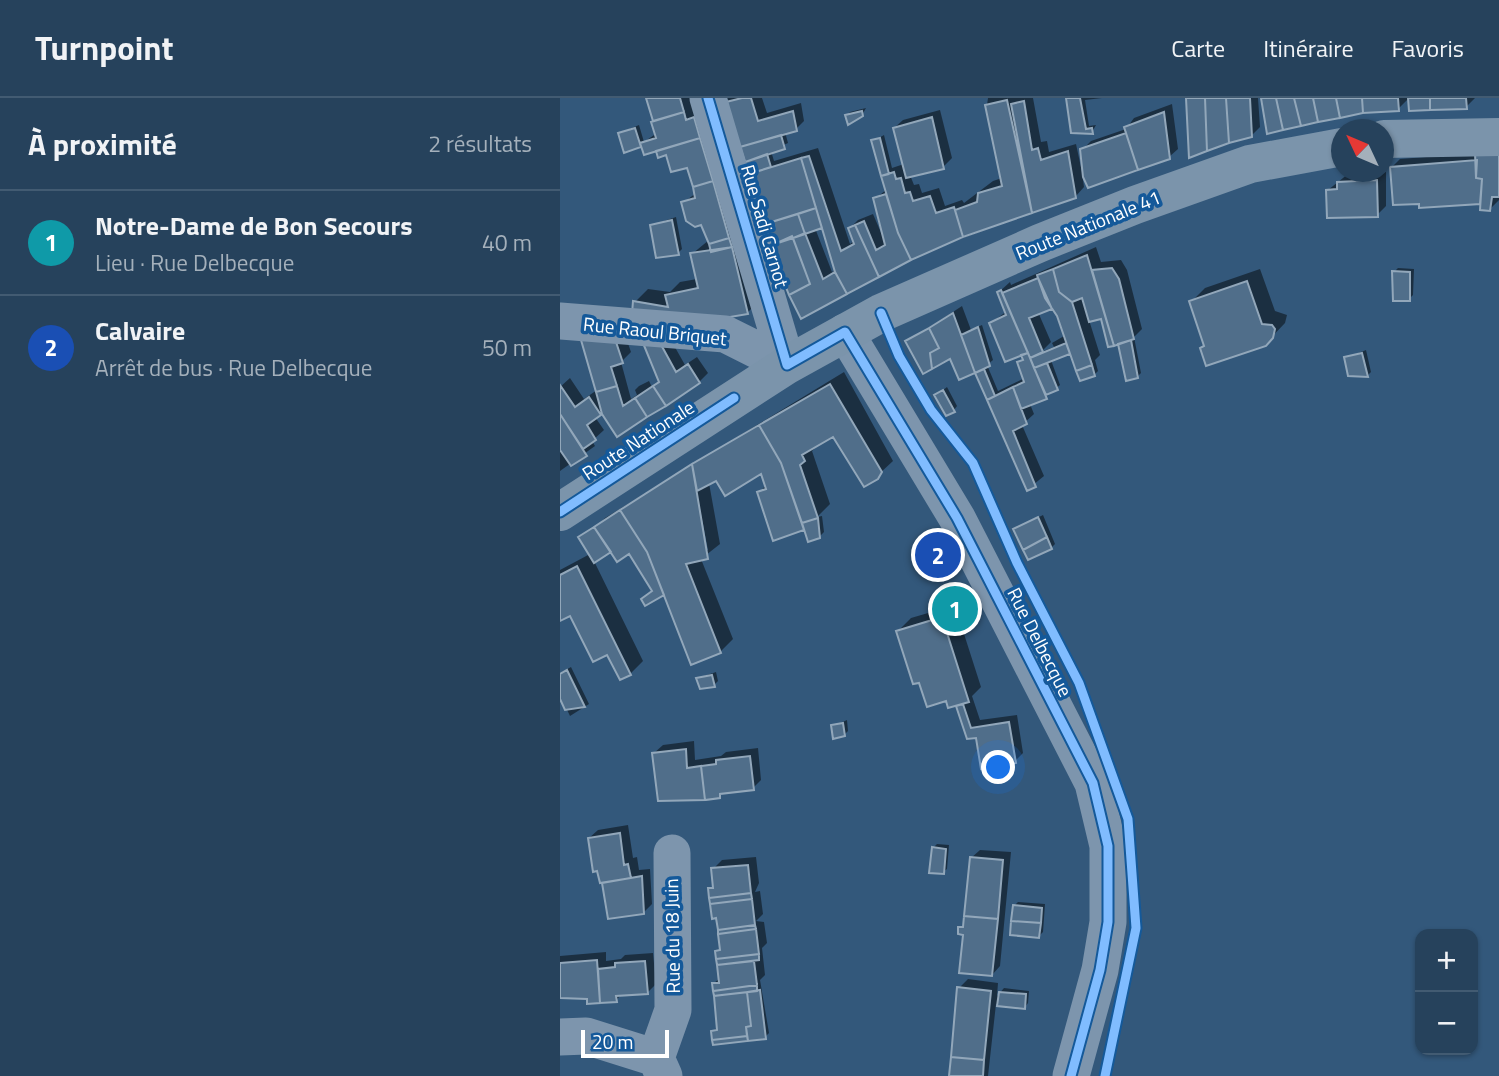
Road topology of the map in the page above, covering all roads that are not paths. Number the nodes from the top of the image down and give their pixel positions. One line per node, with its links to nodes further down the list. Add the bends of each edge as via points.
1 (708, 98): 7 (street, Rue Sadi Carnot)
2 (1499, 137): 3 (main road)
3 (1394, 139)
4 (1331, 149): 6 (main road, Route Nationale 41, via 1250,164 1135,205)
5 (560, 321): 7 (street, Rue Raoul Briquet, via 726,334)
6 (845, 332): 7 (main road, Route Nationale); 12 (street, Rue Delbecque, via 957,518 1093,783 1108,846 1108,922)
7 (787, 365): 8 (main road, Route Nationale)
8 (560, 512)
9 (671, 853): 11 (street, Rue du 18 Juin, via 673,1010)
10 (560, 1037): 11 (street, Rue du 18 Juin, via 586,1036)
11 (660, 1067)
12 (1071, 1076)

